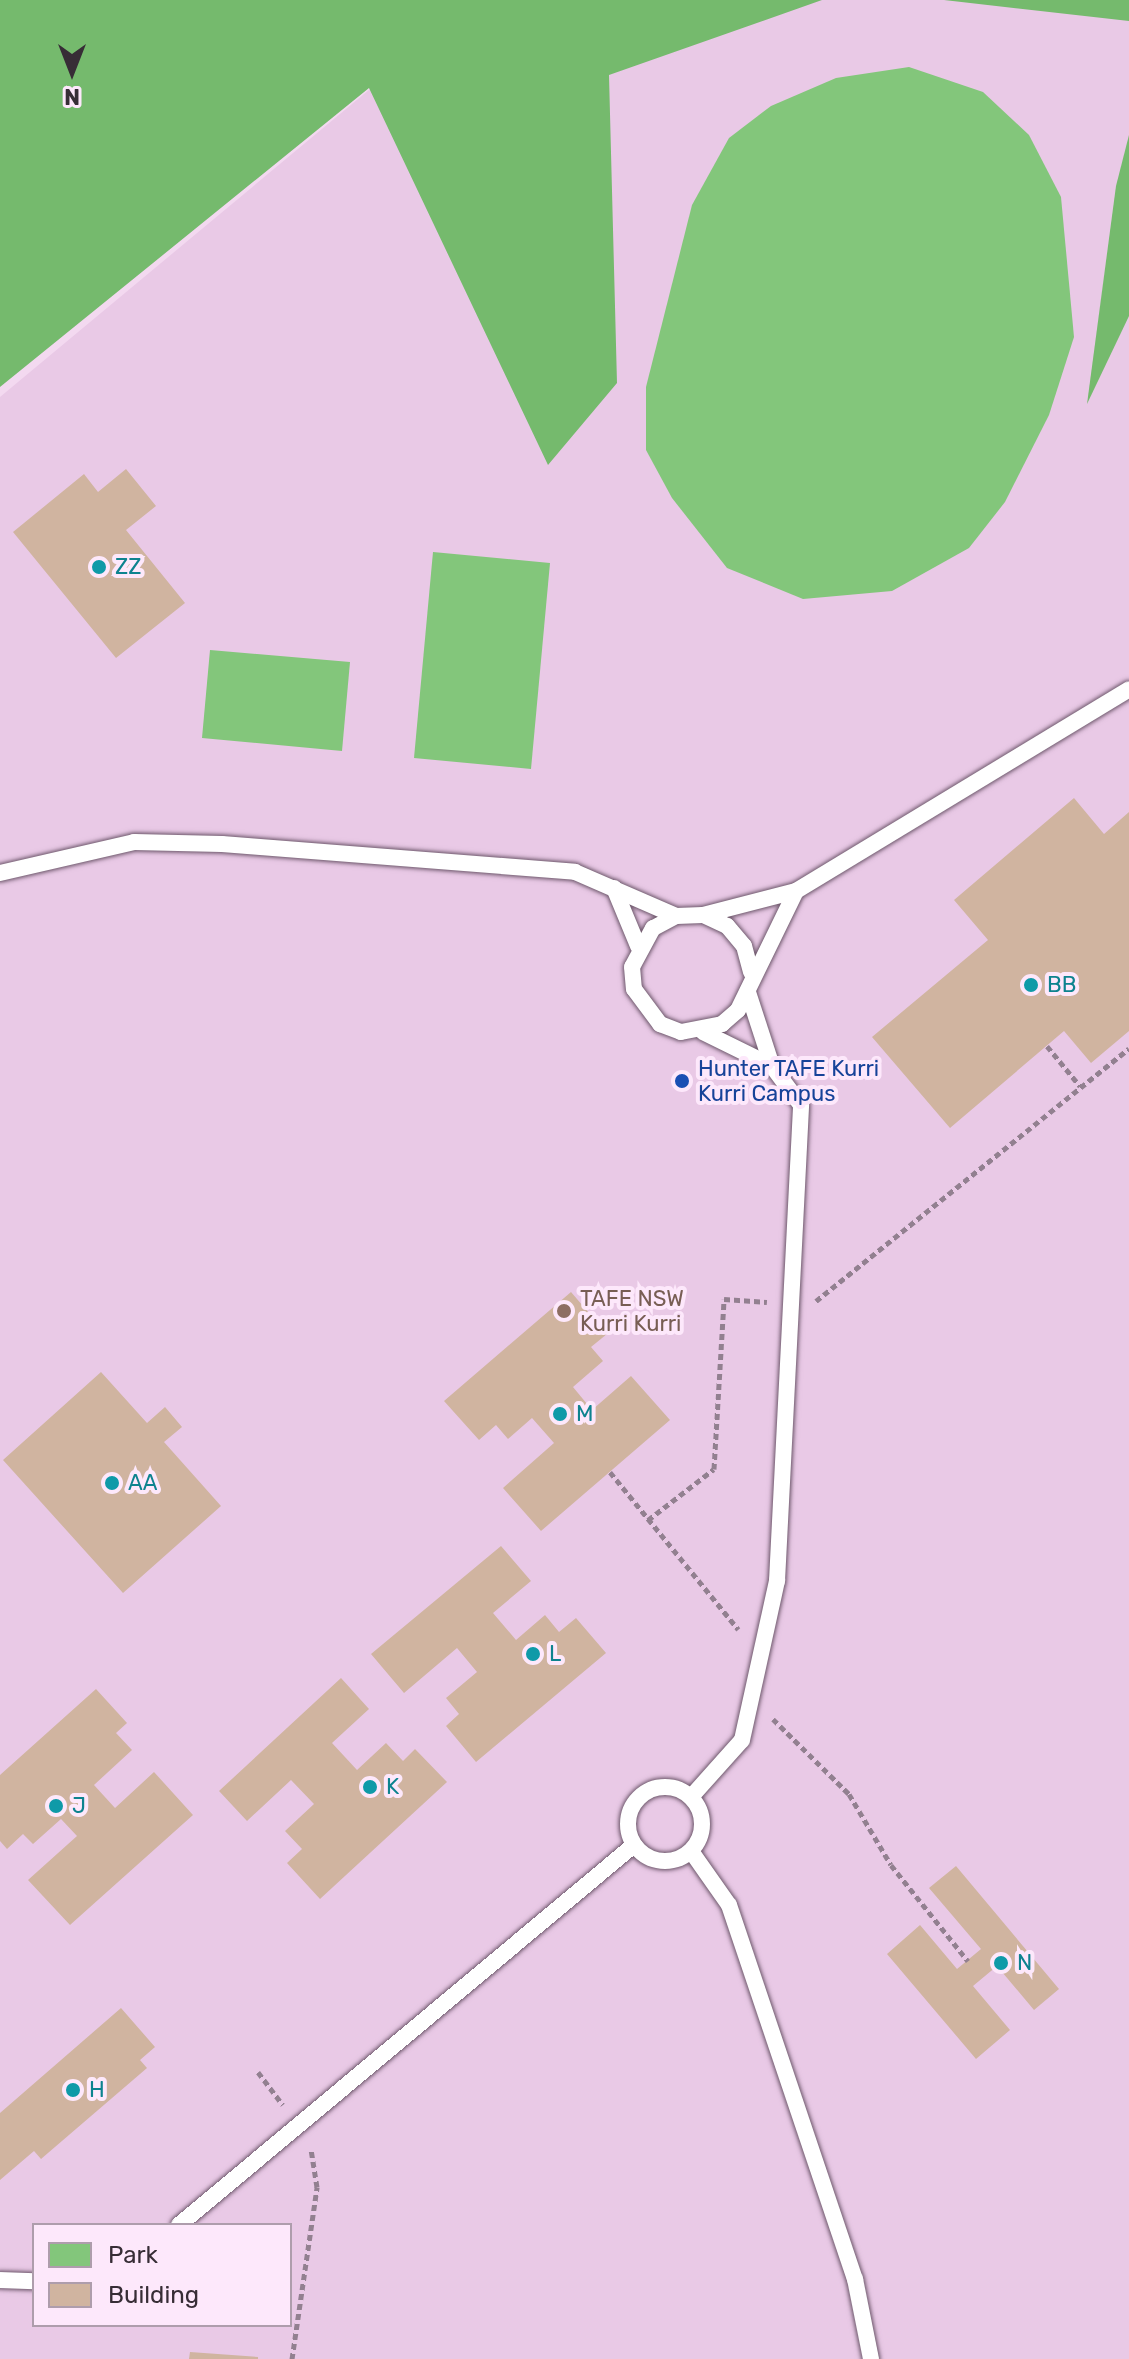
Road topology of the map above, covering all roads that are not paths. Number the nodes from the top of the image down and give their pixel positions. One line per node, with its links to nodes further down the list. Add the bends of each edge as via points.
1 (1129, 689): 4 (lane)
2 (0, 873): 3 (lane, via 134,842 207,843 575,872)
3 (614, 888): 6 (lane); 7 (lane)
4 (796, 891): 5 (lane); 8 (lane)
5 (703, 915): 6 (lane); 8 (lane, via 727,926 744,946)
6 (676, 916): 7 (lane)
7 (638, 946): 10 (lane, via 634,989 644,1009 671,1028)
8 (751, 972): 9 (lane)
9 (748, 992): 10 (lane, via 730,1017); 11 (lane)
10 (703, 1032): 11 (lane)
11 (772, 1066): 12 (lane, via 801,1105 777,1581 742,1740)
12 (691, 1797): 13 (lane, via 670,1787 637,1799 628,1822); 14 (lane, via 703,1818)
13 (634, 1845): 14 (lane, via 668,1861); 15 (lane)
14 (691, 1851): 18 (lane, via 729,1905 855,2279)
15 (181, 2223)
16 (0, 2280): 17 (lane)
17 (32, 2281)
18 (871, 2359)

